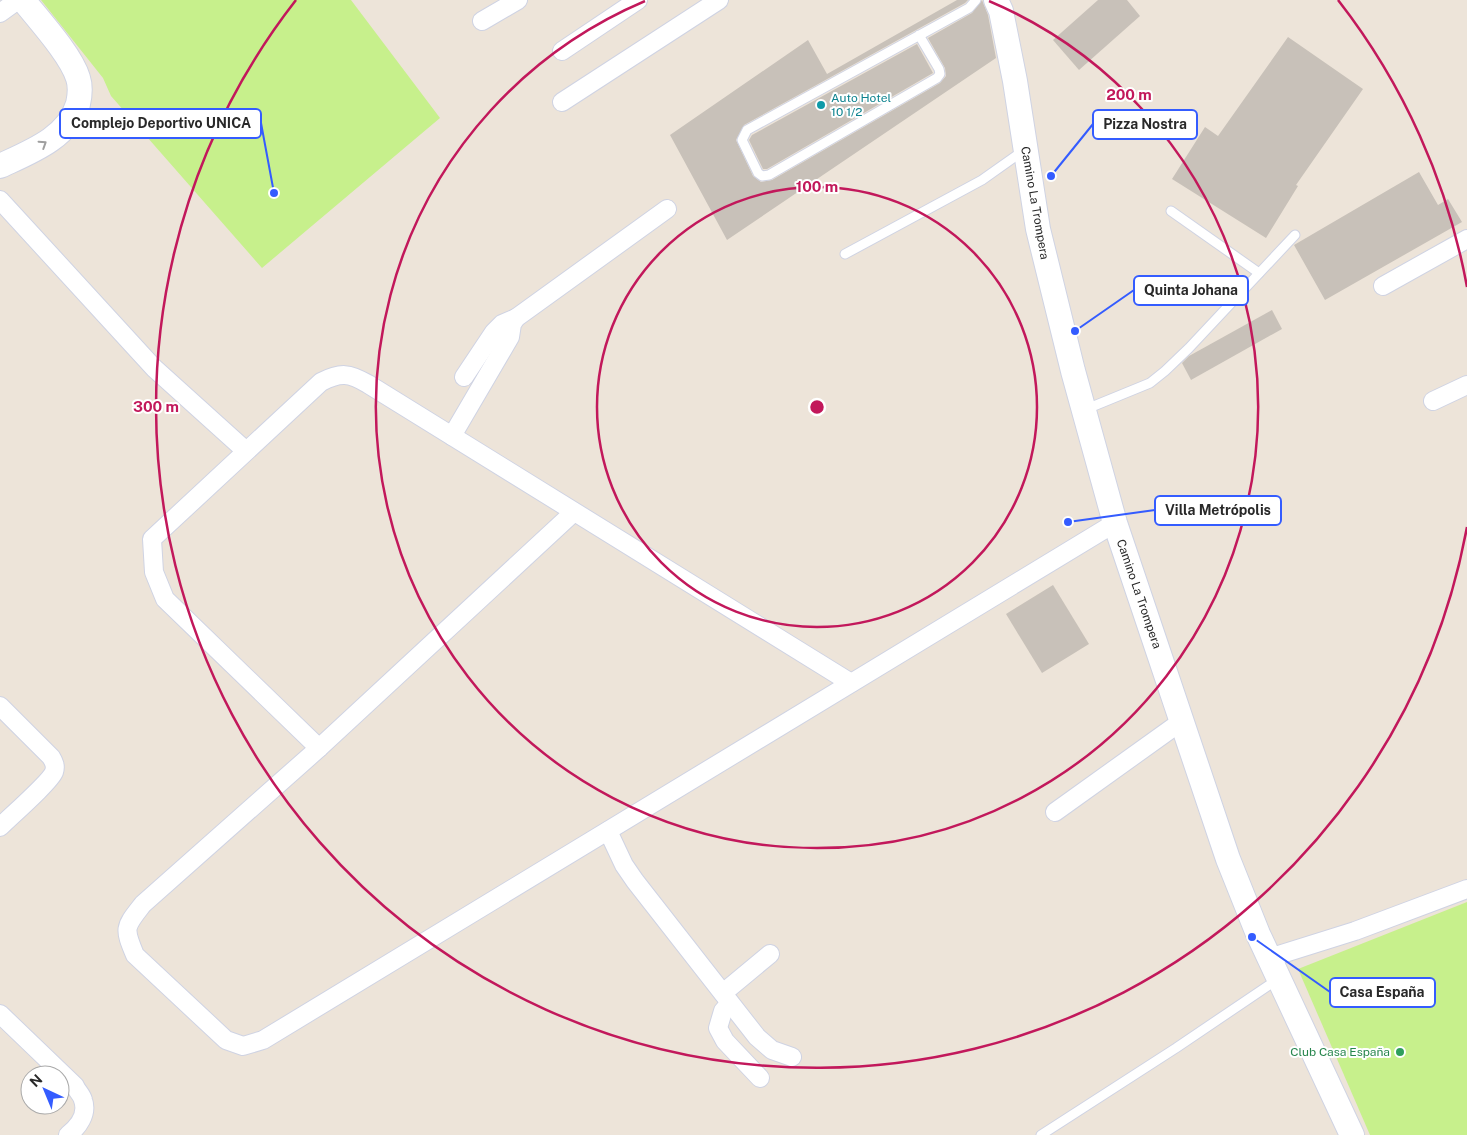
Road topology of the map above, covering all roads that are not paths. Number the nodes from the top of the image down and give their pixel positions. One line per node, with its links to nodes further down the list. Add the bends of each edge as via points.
1 (18, 0): 8 (street)
2 (24, 0): 14 (street, one-way to 2, via 29,153 60,133 74,116 81,94 70,61)
3 (518, 0): 9 (street)
4 (638, 0): 11 (street)
5 (719, 0): 12 (street)
6 (976, 0): 10 (lane, via 969,8)
7 (996, 0): 13 (street, Camino La Trompera, via 1015,81)
8 (0, 13)
9 (482, 21)
10 (919, 35): 10 (lane, via 747,130 742,140 758,173 769,175 937,78 939,69)
11 (562, 51)
12 (562, 102)
13 (1025, 150): 20 (lane, via 982,180); 27 (street, Camino La Trompera, via 1038,229)
14 (0, 166)
15 (0, 200): 29 (street, via 154,368)
16 (667, 209): 23 (street)
17 (1171, 211): 21 (lane)
18 (1296, 235): 21 (lane)
19 (1467, 239): 22 (street)
20 (845, 254)
21 (1259, 273): 27 (lane, via 1158,377)
22 (1383, 286)
23 (516, 318): 24 (street, via 494,332); 28 (street, via 510,337)
24 (464, 377)
25 (1467, 386): 26 (street)
26 (1432, 401)
27 (1084, 410): 31 (street, Camino La Trompera)
28 (452, 436): 29 (street, via 362,380 345,374 321,382); 30 (street)
29 (246, 451): 35 (street, via 152,539 154,572 165,599)
30 (574, 512): 32 (street); 35 (street)
31 (1115, 523): 32 (street); 34 (street, Camino La Trompera)
32 (851, 682): 38 (street)
33 (0, 706): 37 (street, via 55,763 55,770 47,781)
34 (1182, 721): 36 (street); 41 (street, Camino La Trompera, via 1228,858)
35 (318, 748): 38 (street, via 142,904 129,922 127,936 135,955 226,1040 242,1046 263,1040)
36 (1055, 812)
37 (0, 827)
38 (608, 831): 42 (street, via 634,881)
39 (1467, 889): 41 (street, via 1355,932)
40 (770, 954): 42 (street)
41 (1274, 969): 47 (lane, via 1176,1048); 48 (street, Camino La Trompera)
42 (726, 998): 44 (street, via 757,1037 772,1050); 45 (street, via 718,1028)
43 (0, 1014): 46 (street, via 75,1086 83,1099 84,1112 76,1129)
44 (792, 1057)
45 (760, 1078)
46 (68, 1135)
47 (1041, 1135)
48 (1352, 1135)

